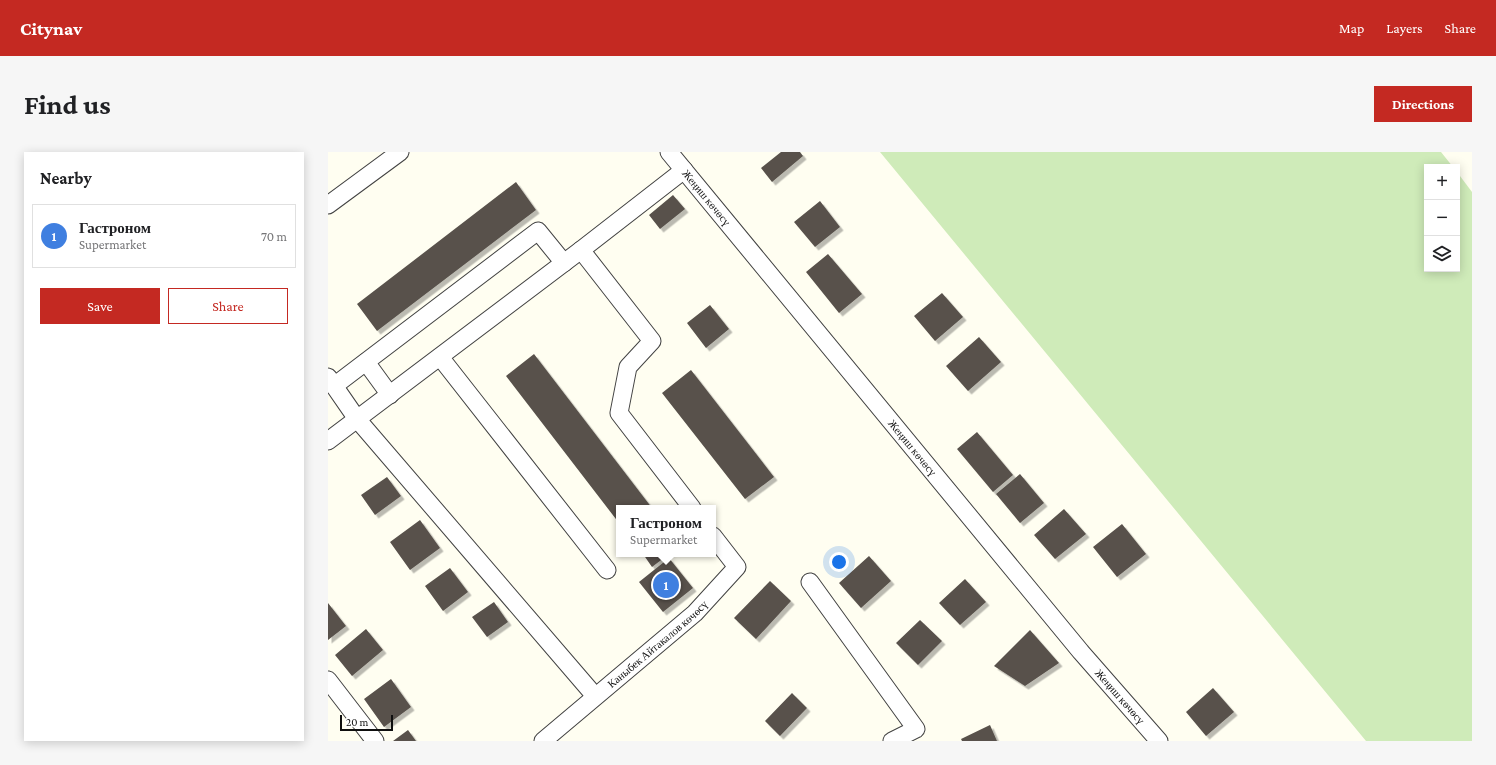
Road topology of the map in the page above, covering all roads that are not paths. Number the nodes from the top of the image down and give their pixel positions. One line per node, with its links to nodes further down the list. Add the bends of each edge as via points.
1 (400, 152): 4 (street)
2 (669, 152): 3 (street, Жеңиш көчөсү)
3 (684, 170): 5 (street); 23 (street, Жеңиш көчөсү, via 1081,652)
4 (328, 205)
5 (581, 250): 6 (street); 13 (street, via 652,341 628,367 619,413)
6 (564, 263): 7 (street); 8 (street, via 538,231)
7 (440, 357): 10 (street); 15 (street)
8 (366, 362): 9 (street); 10 (street)
9 (331, 382): 11 (street)
10 (390, 395): 11 (street)
11 (357, 419): 12 (street); 18 (street)
12 (328, 441)
13 (690, 505)
14 (716, 540): 18 (street, Каныбек Айтакалов көчөсү, via 737,567 696,613)
15 (607, 570)
16 (810, 582): 19 (street)
17 (328, 680): 20 (street)
18 (595, 696): 21 (street, Каныбек Айтакалов көчөсү)
19 (919, 735): 22 (street)
20 (375, 741)
21 (543, 741)
22 (892, 741)
23 (1159, 741)

